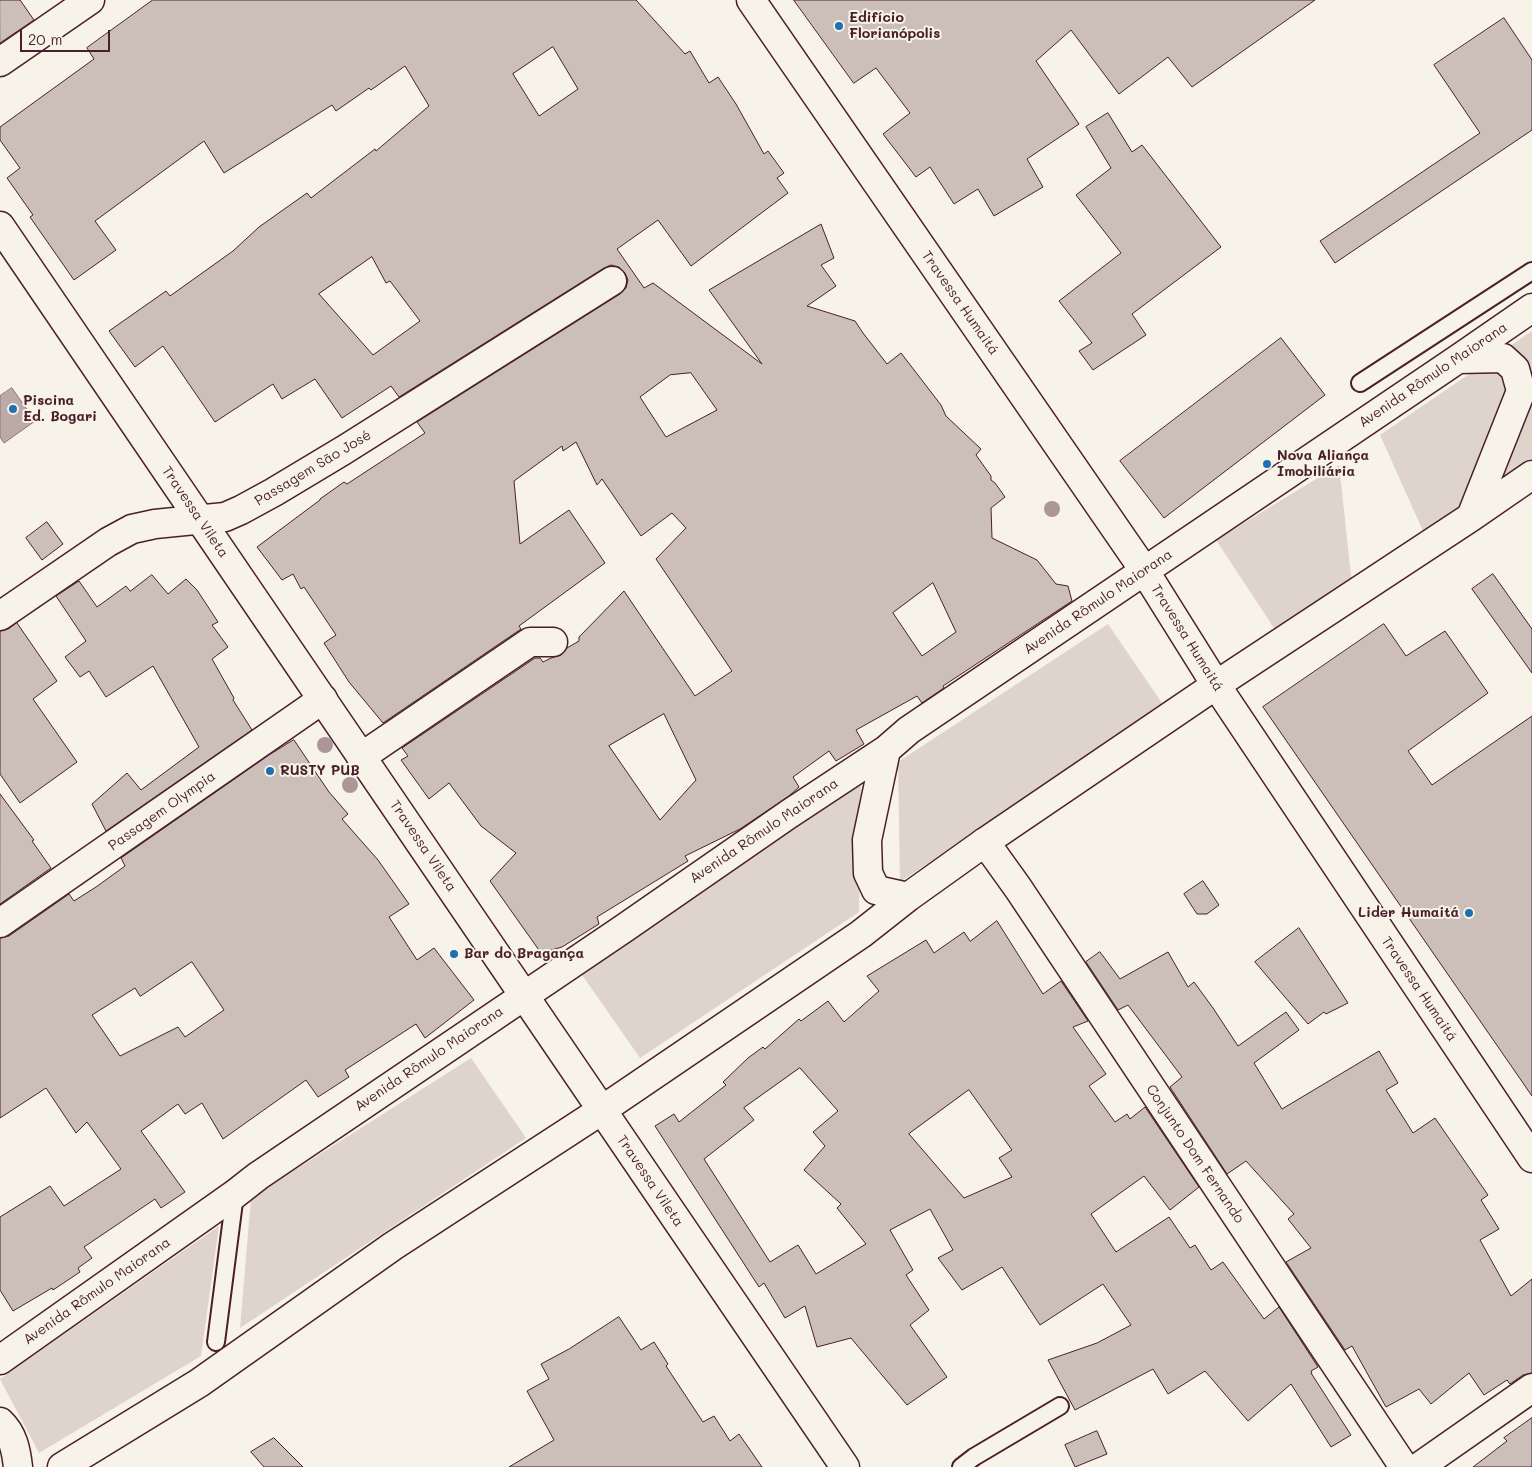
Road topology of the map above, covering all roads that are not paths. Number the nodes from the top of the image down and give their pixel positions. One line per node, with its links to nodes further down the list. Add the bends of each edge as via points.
1 (90, 0): 3 (street)
2 (751, 0): 13 (street, Travessa Humaitá)
3 (0, 62)
4 (0, 226): 12 (street, Travessa Vileta)
5 (1532, 270): 9 (lane)
6 (612, 281): 12 (street, Passagem São José, via 274,492 225,517)
7 (1532, 308): 8 (street, Avenida Rômulo Maiorana)
8 (1458, 359): 11 (street, via 1504,358 1515,369 1520,391); 13 (street, Avenida Rômulo Maiorana)
9 (1360, 383)
10 (1532, 475): 11 (street)
11 (1471, 517): 16 (street)
12 (201, 520): 14 (street, Passagem São José, via 132,529); 17 (street, Travessa Vileta)
13 (1144, 570): 16 (street, Travessa Humaitá); 18 (street, Avenida Rômulo Maiorana, via 909,730)
14 (0, 616)
15 (553, 642): 19 (street, via 530,642)
16 (1216, 685): 20 (street); 25 (street, Travessa Humaitá)
17 (323, 699): 19 (street, Travessa Vileta); 22 (street, Passagem Olympia)
18 (886, 750): 21 (street, via 867,840 868,874 876,890); 23 (street, Avenida Rômulo Maiorana)
19 (361, 756): 23 (street, Travessa Vileta)
20 (985, 842): 21 (street); 36 (street, Conjunto Dom Fernando)
21 (908, 896): 24 (street, via 860,934)
22 (0, 922)
23 (525, 995): 24 (street, Travessa Vileta); 26 (street, Avenida Rômulo Maiorana)
24 (602, 1110): 33 (street, via 393,1246 199,1383); 34 (street, Travessa Vileta)
25 (1532, 1158)
26 (235, 1194): 27 (lane); 28 (street, Avenida Rômulo Maiorana)
27 (216, 1342)
28 (0, 1360)
29 (1532, 1388): 37 (street)
30 (1060, 1406): 35 (lane)
31 (0, 1422): 32 (street, via 16,1450)
32 (18, 1467)
33 (62, 1467)
34 (845, 1467)
35 (960, 1467)
36 (1404, 1467)
37 (1419, 1467)

